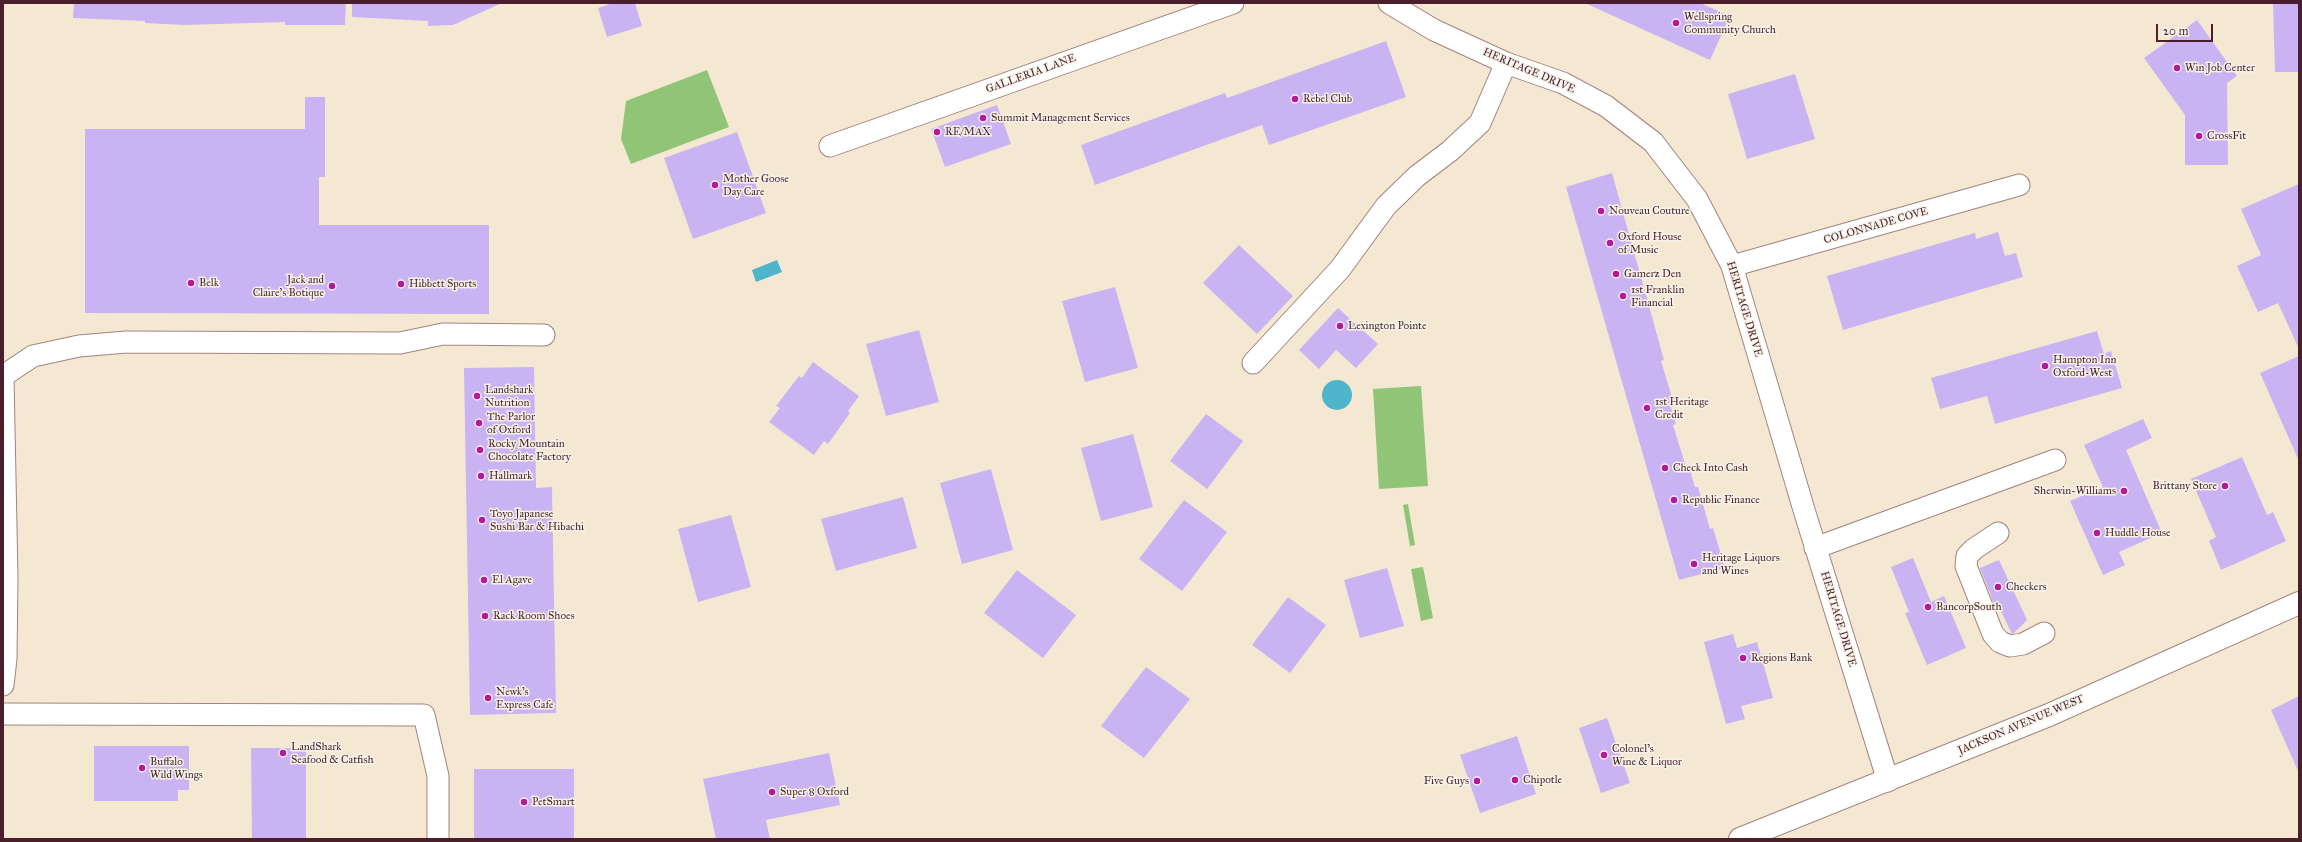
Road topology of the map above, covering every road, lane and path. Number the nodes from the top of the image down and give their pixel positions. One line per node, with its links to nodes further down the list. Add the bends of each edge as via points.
1 (1233, 3): 4 (street, GALLERIA LANE)
2 (1388, 3): 3 (street, HERITAGE DRIVE, via 1421,24)
3 (1506, 63): 6 (street, HERITAGE DRIVE, via 1563,83 1606,106 1653,142 1697,199); 8 (street, via 1480,123 1386,206 1340,269)
4 (830, 146)
5 (2019, 185): 6 (street, COLONNADE COVE)
6 (1732, 266): 12 (street, HERITAGE DRIVE)
7 (544, 335): 9 (street, via 443,334 400,343 126,342 79,346 33,356)
8 (1253, 363)
9 (3, 376): 15 (street, via 7,585)
10 (2055, 460): 12 (street)
11 (1998, 532): 14 (street, via 1967,556 1966,566 1993,634 2000,642 2010,646 2023,644)
12 (1816, 548): 17 (street, HERITAGE DRIVE)
13 (2299, 603): 17 (main road, JACKSON AVENUE WEST, via 2049,715)
14 (2044, 633)
15 (3, 686)
16 (3, 714): 18 (street, via 424,715 438,776)
17 (1888, 781): 19 (main road, JACKSON AVENUE WEST)
18 (438, 839)
19 (1740, 839)

